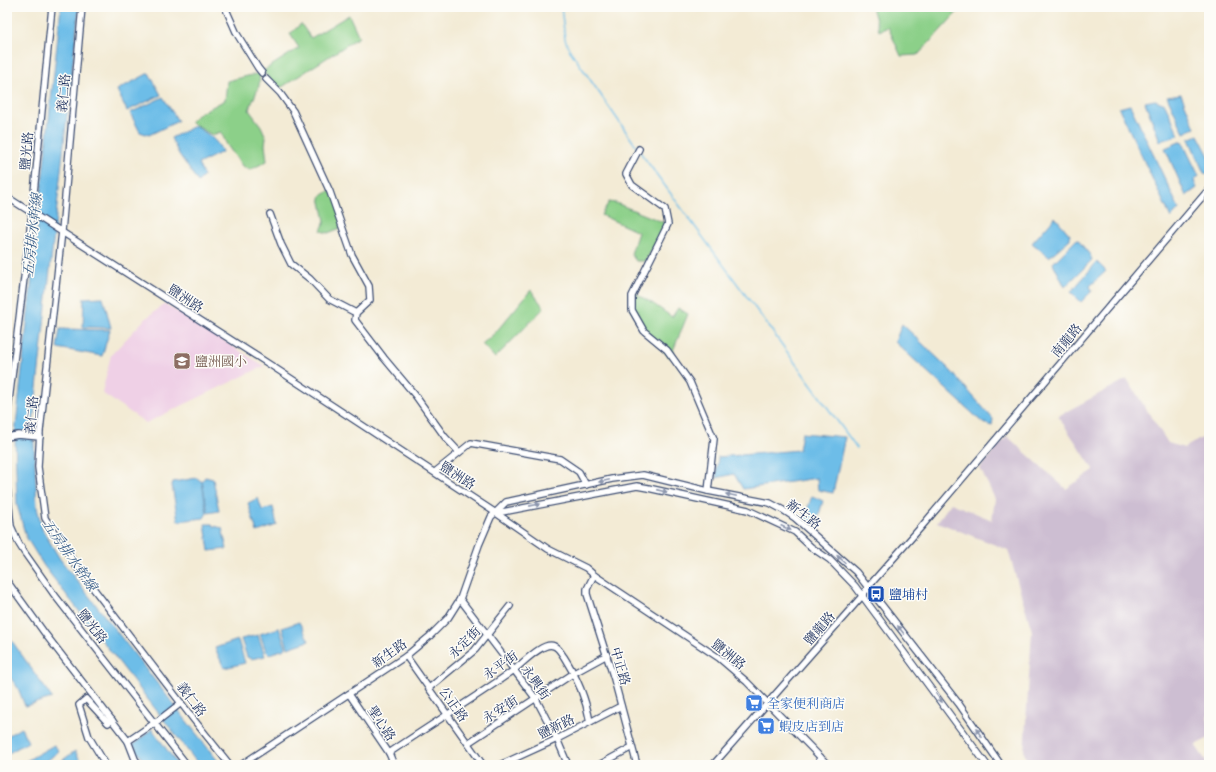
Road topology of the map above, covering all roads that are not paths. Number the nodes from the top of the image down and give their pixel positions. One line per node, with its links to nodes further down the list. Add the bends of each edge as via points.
1 (52, 7): 9 (street, 鹽光路)
2 (82, 7): 11 (street, 義仁路)
3 (225, 7): 4 (street, via 237,34)
4 (262, 73)
5 (266, 79): 12 (street, via 293,111 330,192 352,255 370,286 370,300)
6 (640, 149): 20 (street, via 626,174 632,186 665,209 668,224 632,296 632,310 644,331 667,350 690,382 714,439)
7 (1209, 189): 21 (street, 南龍路)
8 (7, 197): 9 (street, 鹽洲路)
9 (32, 213): 11 (street, 鹽洲路); 13 (street, 鹽光路)
10 (270, 214): 12 (street, via 291,264 310,279 328,299)
11 (62, 231): 15 (street, 義仁路); 17 (street, 鹽洲路)
12 (356, 313): 16 (street, via 355,320)
13 (7, 416)
14 (7, 437): 15 (street)
15 (38, 437): 37 (street, 義仁路, via 38,467 46,518 77,567)
16 (459, 452): 17 (street); 18 (street, via 471,443 560,459 579,472)
17 (435, 472): 22 (street, 鹽洲路)
18 (586, 485): 20 (street, 新生路, one-way to 18, via 643,475); 22 (street, 新生路, via 506,502)
19 (7, 488): 42 (street, 鹽光路, via 11,526 19,544 53,593)
20 (708, 491): 25 (street, 新生路, one-way to 20, via 856,572 783,510 770,503)
21 (940, 505): 25 (street, 鹽龍路)
22 (496, 513): 23 (street, 鹽洲路, via 548,549 586,568); 26 (street, 新生路, one-way to 26, via 637,486 748,510 794,532 830,560); 27 (street, 新生路, via 488,524)
23 (594, 575): 31 (street, 中正路, via 587,594); 38 (street, 鹽洲路, via 719,658 747,682)
24 (7, 581): 41 (street)
25 (868, 587): 26 (street, 鹽龍路); 65 (street, 新生路, one-way to 25, via 959,704)
26 (863, 595): 38 (street, 鹽龍路); 64 (street, 新生路, one-way to 64)
27 (460, 600): 29 (street, 永興街); 30 (street, 新生路, via 448,618)
28 (510, 606): 29 (street, 永定街)
29 (488, 635): 32 (street, 永興街); 34 (street, 永定街, via 468,657)
30 (406, 656): 34 (street, 公正路); 35 (street, 新生路)
31 (607, 656): 33 (street, 永安街); 39 (street, 中正路)
32 (514, 670): 33 (street, 永平街, via 548,645 558,649); 36 (street, 永興街); 40 (street, 永平街)
33 (574, 673): 36 (street, 永安街); 43 (street, 永平街, via 588,709)
34 (429, 688): 40 (street, 公正路)
35 (349, 694): 48 (street, 聖心路); 54 (street, 新生路)
36 (536, 699): 44 (street, 永興街); 46 (street, 永安街)
37 (180, 704): 42 (street); 53 (street, 義仁路)
38 (767, 704): 49 (street, 鹽洲路); 61 (street, 鹽龍路)
39 (621, 706): 43 (street, 鹽新路); 47 (street, 中正路)
40 (447, 714): 46 (street, 公正路); 48 (street, 永平街)
41 (112, 720): 45 (street); 50 (street, via 108,723 86,699 79,705 89,737)
42 (156, 721): 45 (street); 52 (street, 鹽光路)
43 (590, 722): 44 (street, 鹽新路)
44 (557, 739): 57 (street, 鹽新路); 58 (street, 永興街)
45 (128, 741): 51 (street)
46 (468, 743): 56 (street, 公正路)
47 (632, 747): 59 (street); 60 (street, 中正路)
48 (389, 753): 55 (street, 聖心路)
49 (820, 757): 62 (street); 63 (street, 鹽洲路)
50 (106, 765)
51 (139, 765)
52 (187, 765)
53 (230, 765)
54 (241, 765)
55 (394, 765)
56 (483, 765)
57 (500, 765)
58 (568, 765)
59 (599, 765)
60 (637, 765)
61 (713, 765)
62 (818, 765)
63 (828, 765)
64 (988, 765)
65 (1001, 765)

